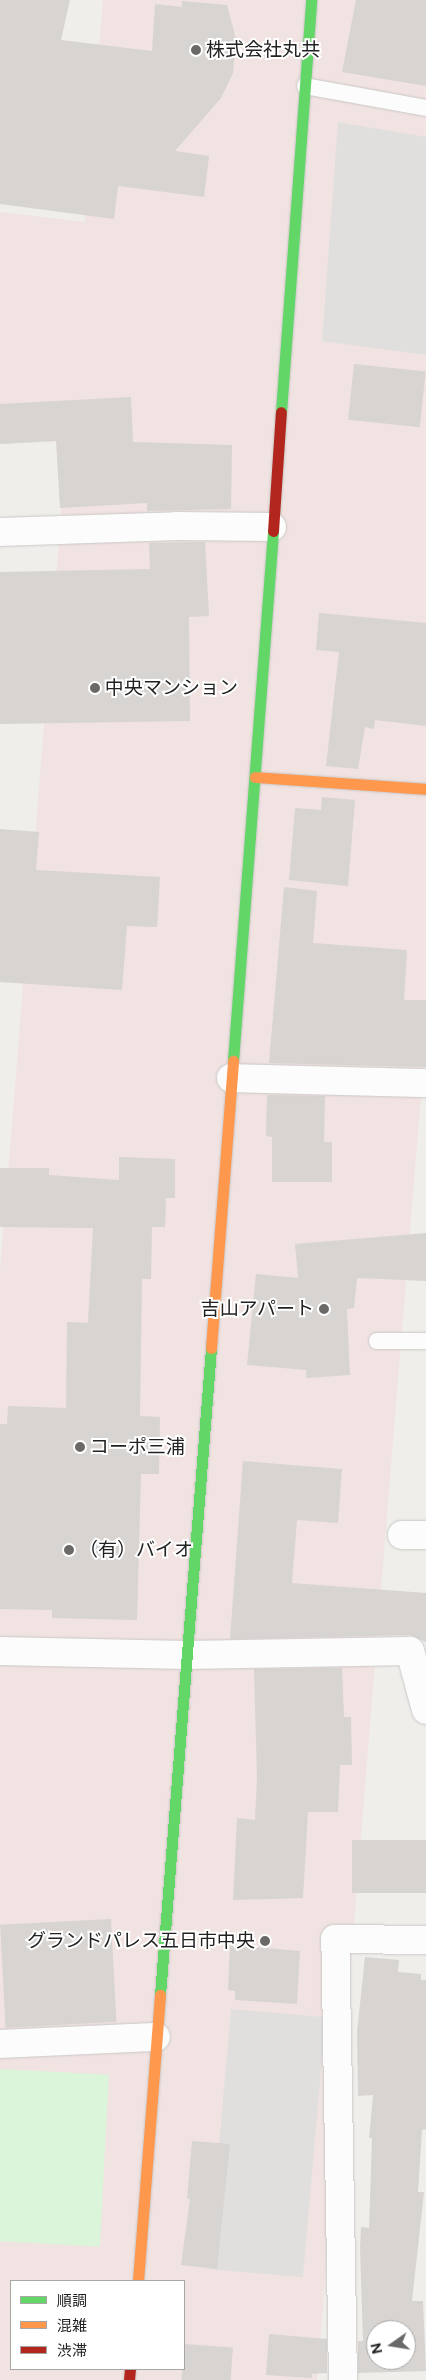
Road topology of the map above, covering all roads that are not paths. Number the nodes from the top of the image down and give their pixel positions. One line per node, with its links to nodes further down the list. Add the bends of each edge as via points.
1 (311, 0): 2 (street)
2 (305, 86): 3 (lane); 4 (street)
3 (426, 108)
4 (272, 527): 5 (street, via 177,526); 6 (street)
5 (0, 532)
6 (255, 777): 7 (street); 8 (street)
7 (426, 789)
8 (231, 1078): 9 (street); 13 (street)
9 (426, 1083)
10 (377, 1340): 11 (lane)
11 (426, 1341)
12 (0, 1651): 13 (street)
13 (186, 1654): 14 (street, via 410,1651); 16 (street)
14 (426, 1710)
15 (426, 1940): 19 (street, via 335,1939)
16 (156, 2037): 17 (street); 18 (street)
17 (0, 2044)
18 (138, 2280)
19 (343, 2380)

